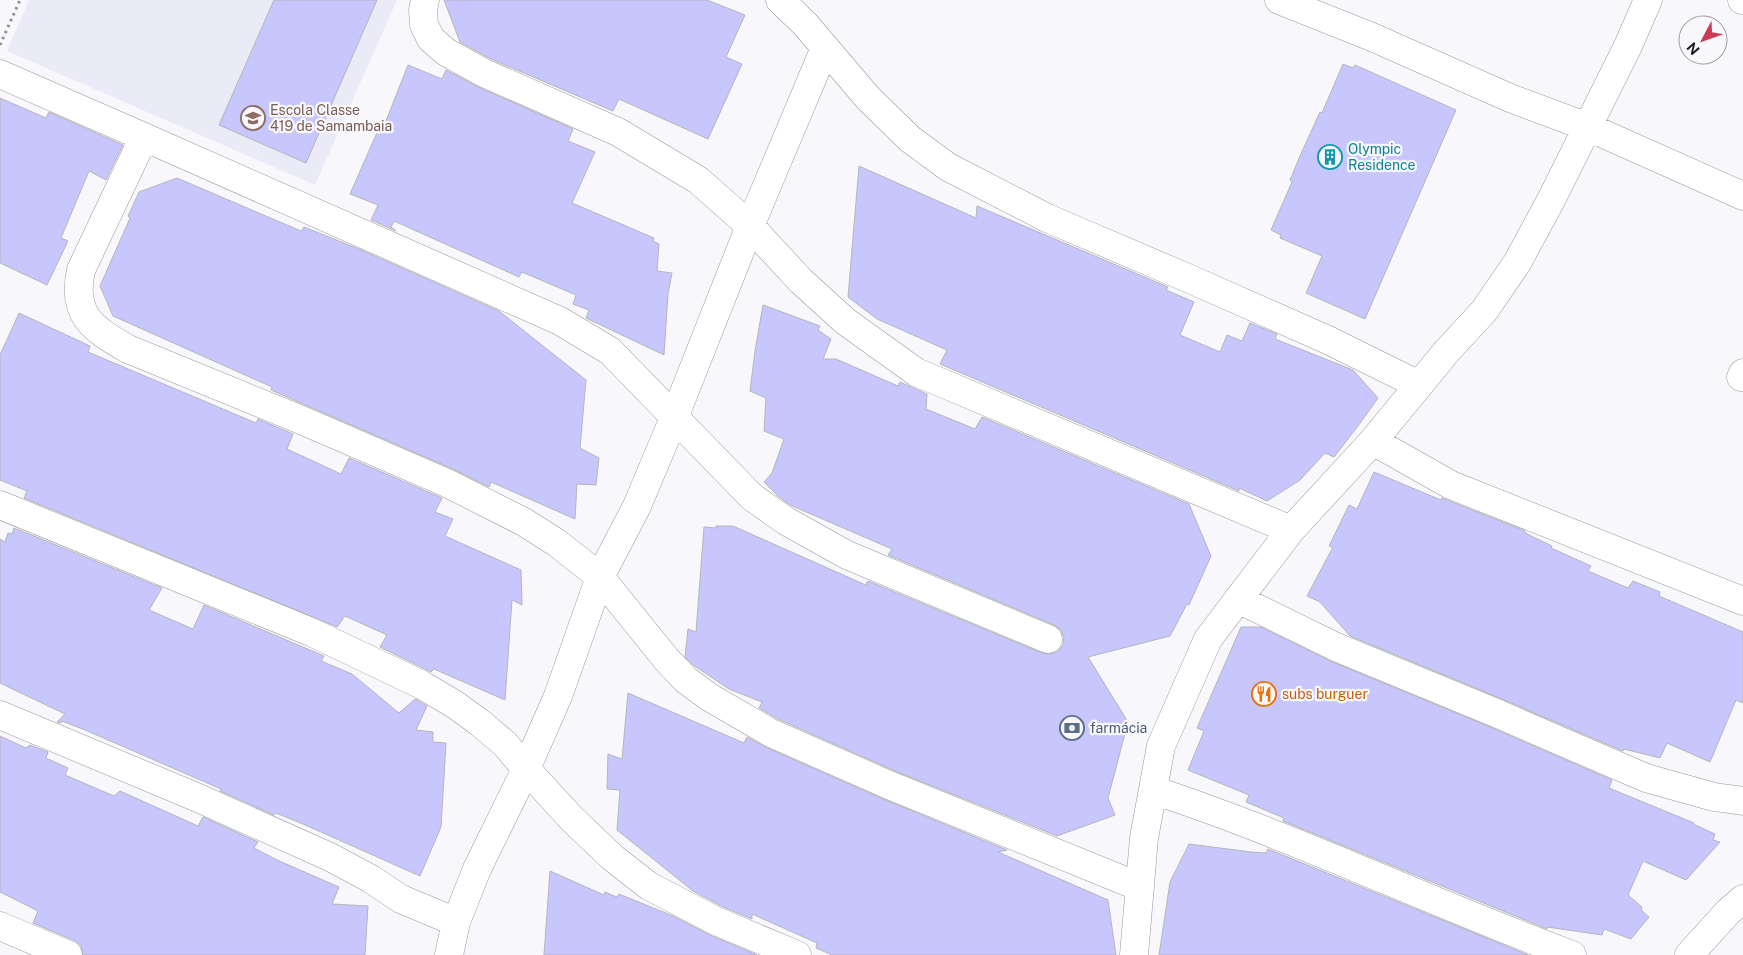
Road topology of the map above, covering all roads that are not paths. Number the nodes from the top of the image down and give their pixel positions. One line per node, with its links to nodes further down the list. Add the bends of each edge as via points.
1 (425, 0): 10 (street, via 424,25 431,39 446,52 484,73 618,132 698,180)
2 (780, 0): 5 (street)
3 (1278, 0): 7 (street, via 1510,98)
4 (1648, 0): 7 (street)
5 (825, 48): 10 (street); 11 (street, via 868,98 910,139 948,167 1047,218 1328,340)
6 (0, 74): 8 (street)
7 (1588, 127): 9 (street); 11 (street, via 1517,263 1484,311)
8 (144, 138): 12 (street, via 560,321 610,352); 16 (street, via 81,270 78,298 82,311 94,326 128,349 447,483 557,542)
9 (1743, 196)
10 (750, 226): 12 (street); 15 (street, via 801,281 845,321 916,372)
11 (1419, 385): 13 (street)
12 (674, 418): 16 (street, via 637,506); 19 (street, via 752,496 786,521 847,555)
13 (1373, 441): 15 (street); 18 (street, via 1451,485)
14 (0, 504): 21 (street, via 311,632 422,685 479,722 505,744)
15 (1291, 530): 17 (street)
16 (600, 576): 21 (street, via 558,696); 24 (street, via 686,680 771,733 889,785)
17 (1238, 599): 22 (street, via 1208,639 1161,746); 23 (street, via 1336,647 1646,778 1714,797)
18 (1743, 601)
19 (1048, 639)
20 (0, 715): 26 (street, via 312,849 372,879 401,899)
21 (526, 769): 26 (street, via 477,870); 30 (street, via 578,826 649,886 716,921)
22 (1153, 790): 24 (street, via 1144,838); 32 (street, via 1272,833)
23 (1743, 801)
24 (1140, 887): 31 (street)
25 (1743, 899): 33 (street)
26 (456, 922): 28 (street)
27 (0, 926): 29 (street)
28 (450, 954)
29 (68, 955)
30 (797, 955)
31 (1134, 955)
32 (1572, 955)
33 (1689, 955)

